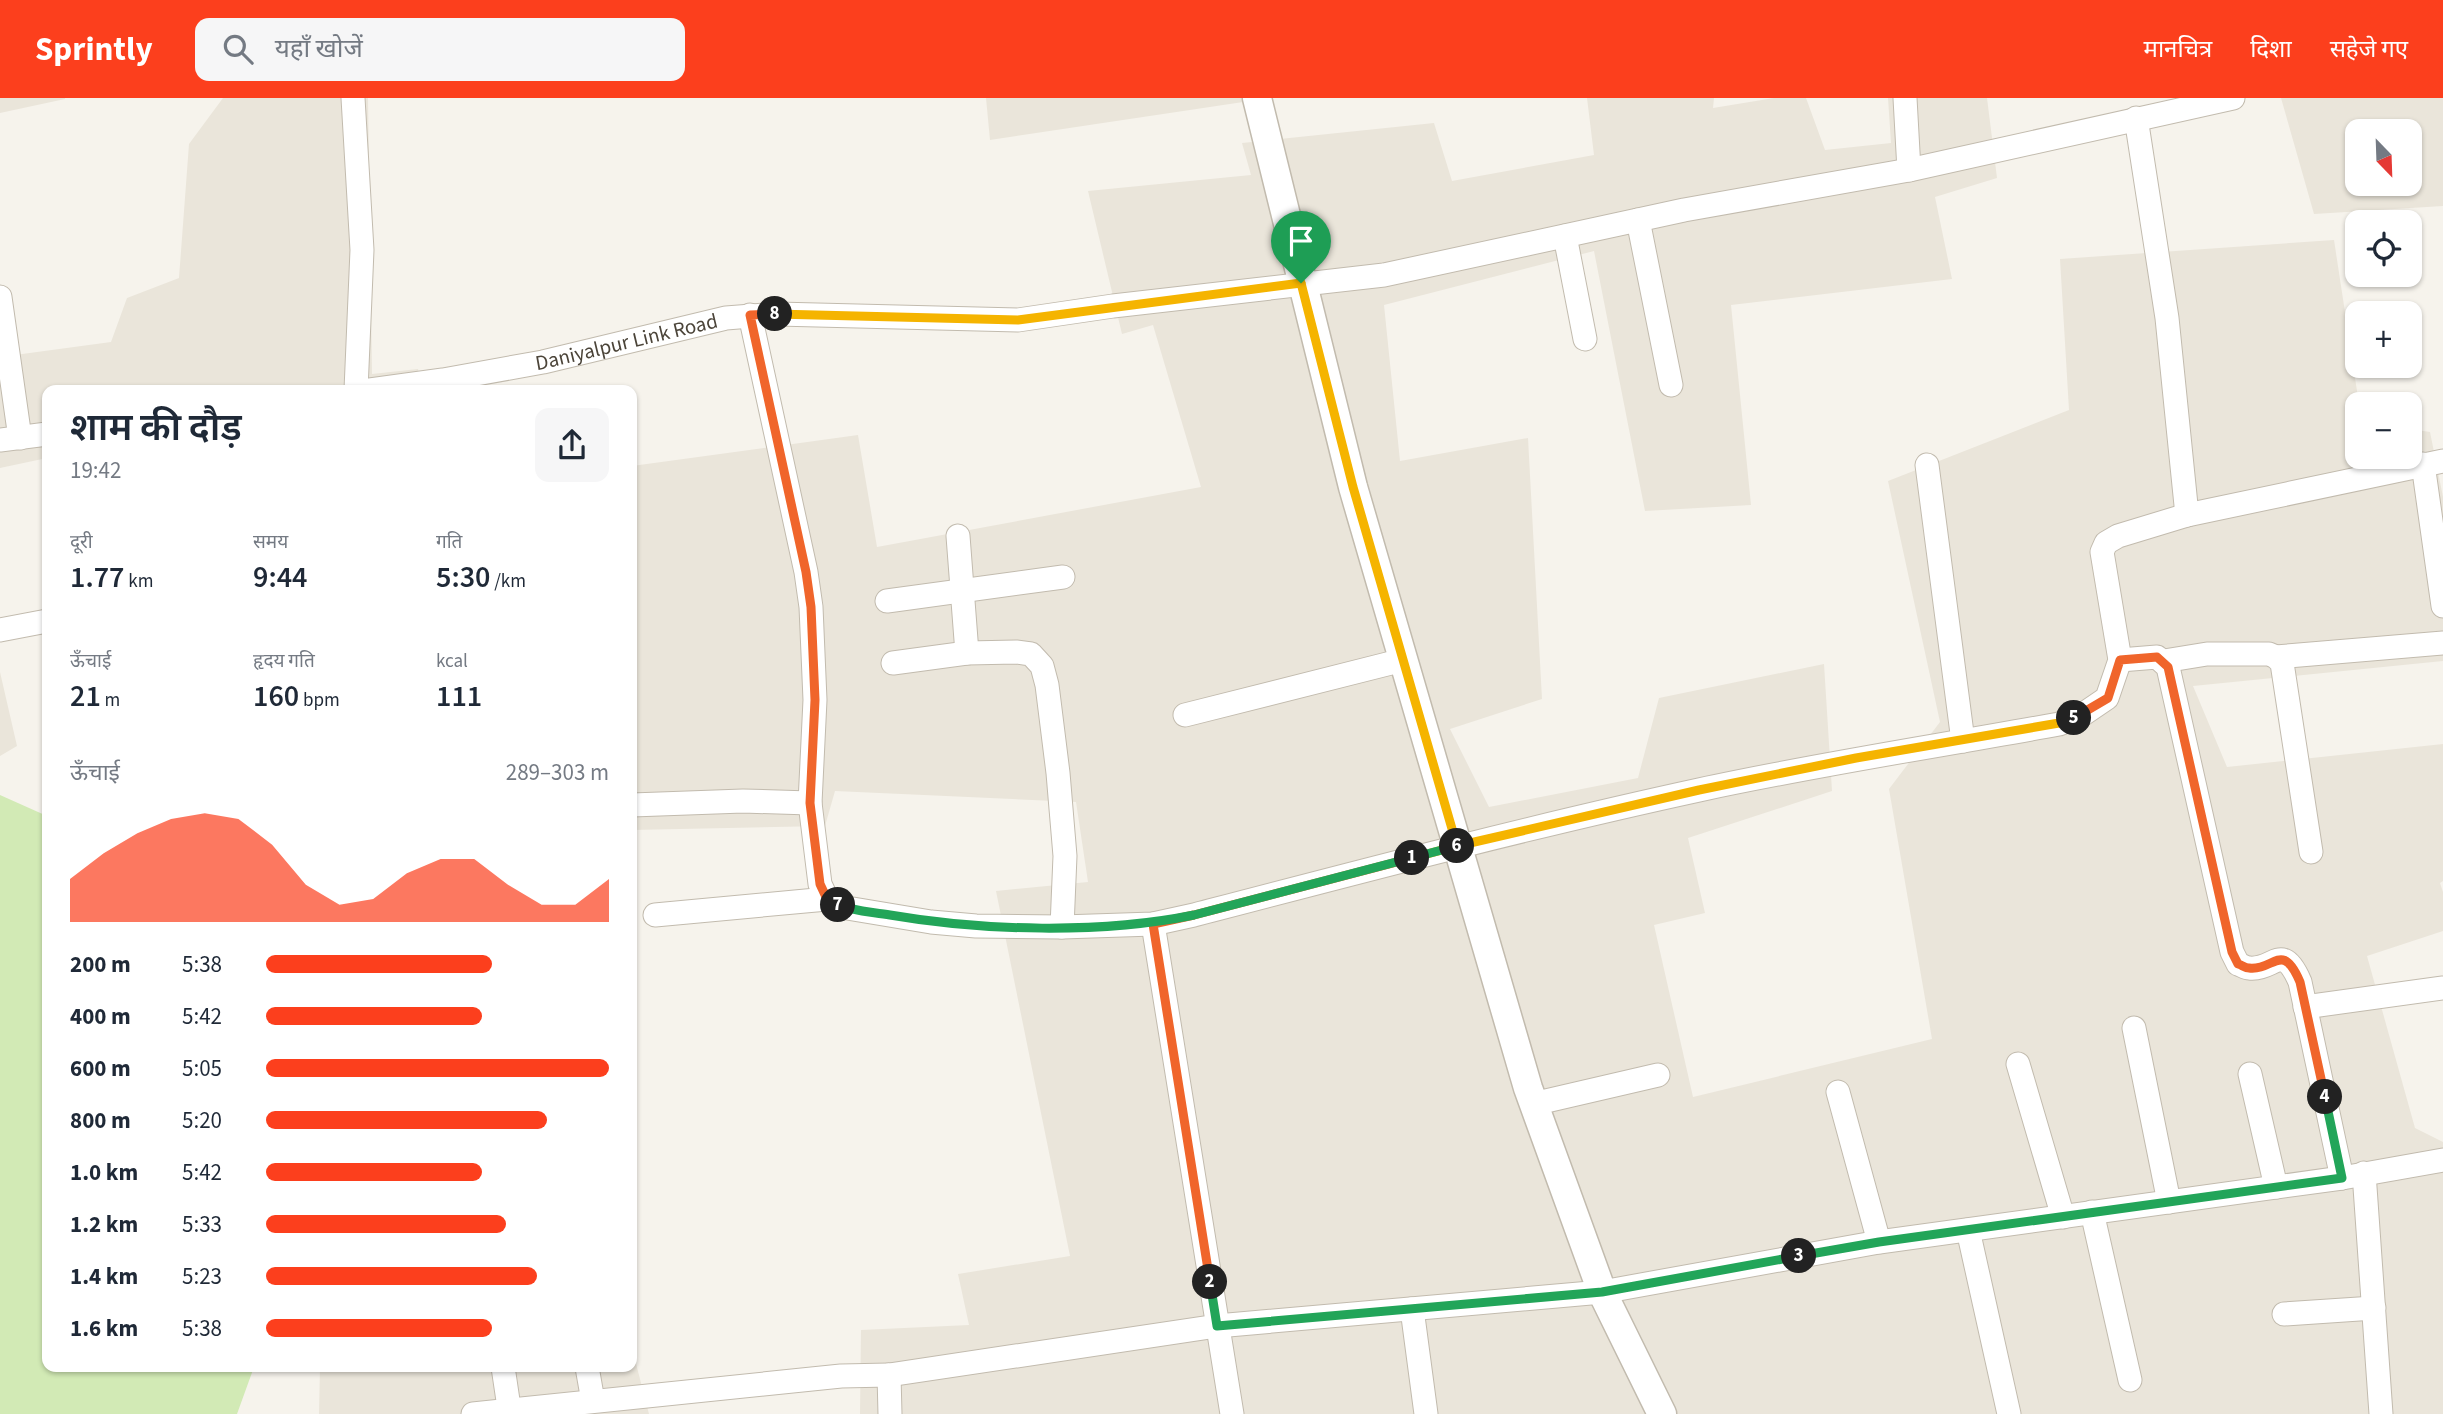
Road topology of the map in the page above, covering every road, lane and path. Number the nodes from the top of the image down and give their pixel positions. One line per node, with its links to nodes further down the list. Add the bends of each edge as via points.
1 (353, 98): 13 (street, via 362,250)
2 (1257, 98): 9 (street)
3 (1905, 98): 6 (street)
4 (2233, 98): 5 (street, Daniyalpur Link Road)
5 (2137, 118): 6 (street, Daniyalpur Link Road); 20 (street, via 2167,318)
6 (1909, 170): 7 (street, Daniyalpur Link Road)
7 (1638, 220): 8 (street, Daniyalpur Link Road); 15 (street)
8 (1565, 236): 9 (street, Daniyalpur Link Road, via 1384,275); 12 (street)
9 (1301, 283): 11 (street, Daniyalpur Link Road, via 1018,320); 31 (street)
10 (0, 296): 17 (street)
11 (750, 315): 14 (street, Daniyalpur Link Road, via 543,362); 37 (street, via 811,607 815,700)
12 (1585, 339)
13 (356, 385)
14 (416, 385)
15 (1671, 385)
16 (42, 435): 17 (street)
17 (10, 439)
18 (2433, 462): 20 (street); 25 (street)
19 (1927, 465): 36 (street)
20 (2188, 515): 32 (street, via 2106,542 2102,552)
21 (957, 536): 23 (street)
22 (1063, 577): 23 (street)
23 (962, 589): 24 (street); 29 (street)
24 (887, 601)
25 (2443, 606)
26 (42, 622): 27 (street)
27 (0, 630)
28 (2443, 643): 30 (street)
29 (967, 653): 34 (street); 44 (street, via 1031,654 1042,666 1065,856)
30 (2276, 657): 33 (street, via 2207,654); 40 (street, via 2286,677)
31 (1403, 660): 35 (street); 39 (street)
32 (2120, 660): 33 (street, via 2157,657); 36 (street, via 2108,698 2082,715)
33 (2164, 661): 46 (street, via 2173,682 2232,952 2238,964 2249,968 2276,959 2288,962 2300,982)
34 (893, 663)
35 (1185, 715)
36 (1963, 741): 39 (street, via 1699,790)
37 (810, 803): 38 (street); 41 (street, via 820,884)
38 (637, 805)
39 (1457, 846): 43 (street); 52 (street)
40 (2311, 852)
41 (827, 899): 42 (street); 44 (street, via 841,906 931,922)
42 (655, 915)
43 (1153, 924): 44 (street); 65 (street)
44 (1062, 927)
45 (2443, 988): 46 (street)
46 (2305, 1007): 54 (street)
47 (2134, 1028): 56 (street)
48 (2018, 1063): 58 (street)
49 (2250, 1074): 55 (street)
50 (1658, 1076): 52 (street)
51 (1838, 1092): 60 (street)
52 (1533, 1104): 61 (street)
53 (2443, 1160): 54 (street)
54 (2353, 1175): 55 (street); 63 (street)
55 (2276, 1187): 56 (street)
56 (2169, 1202): 57 (street)
57 (2092, 1212): 58 (street); 69 (street)
58 (2063, 1217): 59 (street)
59 (1968, 1230): 60 (street); 77 (street)
60 (1879, 1242): 61 (street)
61 (1602, 1292): 62 (street); 76 (street)
62 (1412, 1308): 65 (street); 75 (street)
63 (2374, 1308): 64 (street); 78 (street)
64 (2284, 1314)
65 (1217, 1326): 68 (street); 74 (street)
66 (504, 1372): 71 (street)
67 (588, 1372): 70 (street)
68 (890, 1375): 70 (street); 73 (street)
69 (2130, 1380)
70 (593, 1401): 71 (street)
71 (510, 1413): 72 (street)
72 (472, 1414)
73 (890, 1414)
74 (1232, 1414)
75 (1426, 1414)
76 (1662, 1414)
77 (2009, 1414)
78 (2381, 1414)

